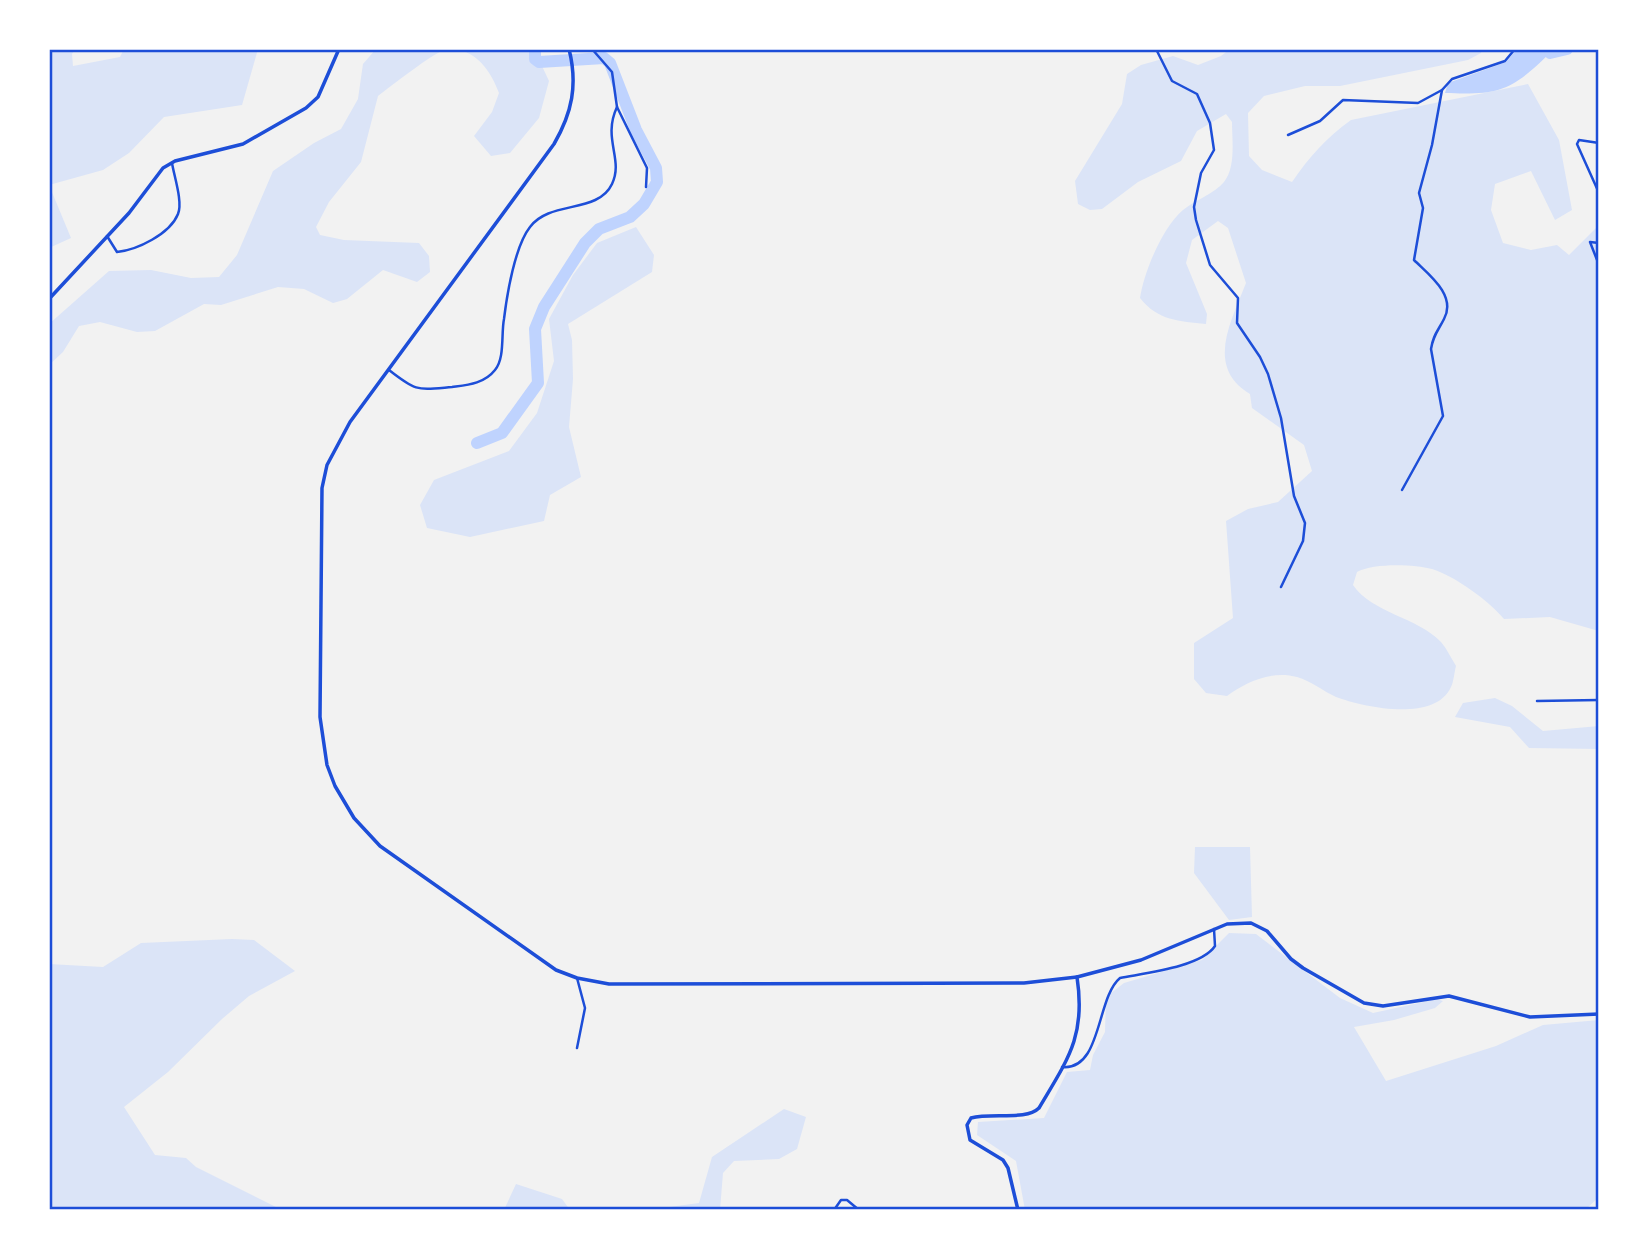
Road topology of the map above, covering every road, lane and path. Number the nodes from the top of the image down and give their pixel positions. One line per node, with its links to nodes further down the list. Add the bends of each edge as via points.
1 (339, 49): 10 (street, via 318,97 306,108 243,144)
2 (569, 49): 17 (street, via 573,97 559,135)
3 (592, 49): 7 (street, via 612,72)
4 (1156, 49): 19 (street, via 1172,81 1197,94 1210,123 1214,150 1201,173 1196,220 1210,265 1238,298 1237,323 1261,357 1282,418 1294,496 1305,523 1303,541)
5 (1515, 49): 6 (street, via 1505,61 1452,79)
6 (1442, 90): 8 (street, via 1418,103 1343,100 1320,121); 18 (street, via 1419,192 1423,208 1414,260 1437,280 1447,306 1431,349 1443,416)
7 (617, 107): 11 (street, via 647,168); 17 (street, via 609,130 616,171 608,192 590,202 552,211 531,225 521,244 496,370 479,382 423,390 409,386)
8 (1289, 135)
9 (1599, 144): 12 (street, via 1579,140 1577,144)
10 (172, 162): 13 (street); 13 (street, via 179,206 169,225 148,242 126,251 117,251)
11 (646, 187)
12 (1599, 192)
13 (107, 236): 16 (street)
14 (1599, 243): 15 (street, via 1590,242)
15 (1599, 265)
16 (49, 299)
17 (389, 370): 24 (street, via 337,446 322,488 320,718 327,765 354,818 380,846 556,970)
18 (1402, 490)
19 (1281, 587)
20 (1537, 701): 21 (street)
21 (1599, 701)
22 (1213, 929): 23 (street, via 1141,960); 25 (street, via 1238,922 1261,926 1303,968 1353,999 1375,1006 1449,996 1529,1017); 27 (street, via 1215,946 1195,961 1114,983 1084,1059 1076,1066)
23 (1077, 977): 24 (street, via 1024,983 622,984); 27 (street, via 1081,1021)
24 (577, 978): 26 (street, via 585,1008)
25 (1599, 1014)
26 (577, 1048)
27 (1062, 1067): 30 (street, via 1035,1112 979,1116 967,1125 970,1140 1008,1168)
28 (834, 1210): 29 (street, via 846,1200)
29 (859, 1210)
30 (1018, 1210)

